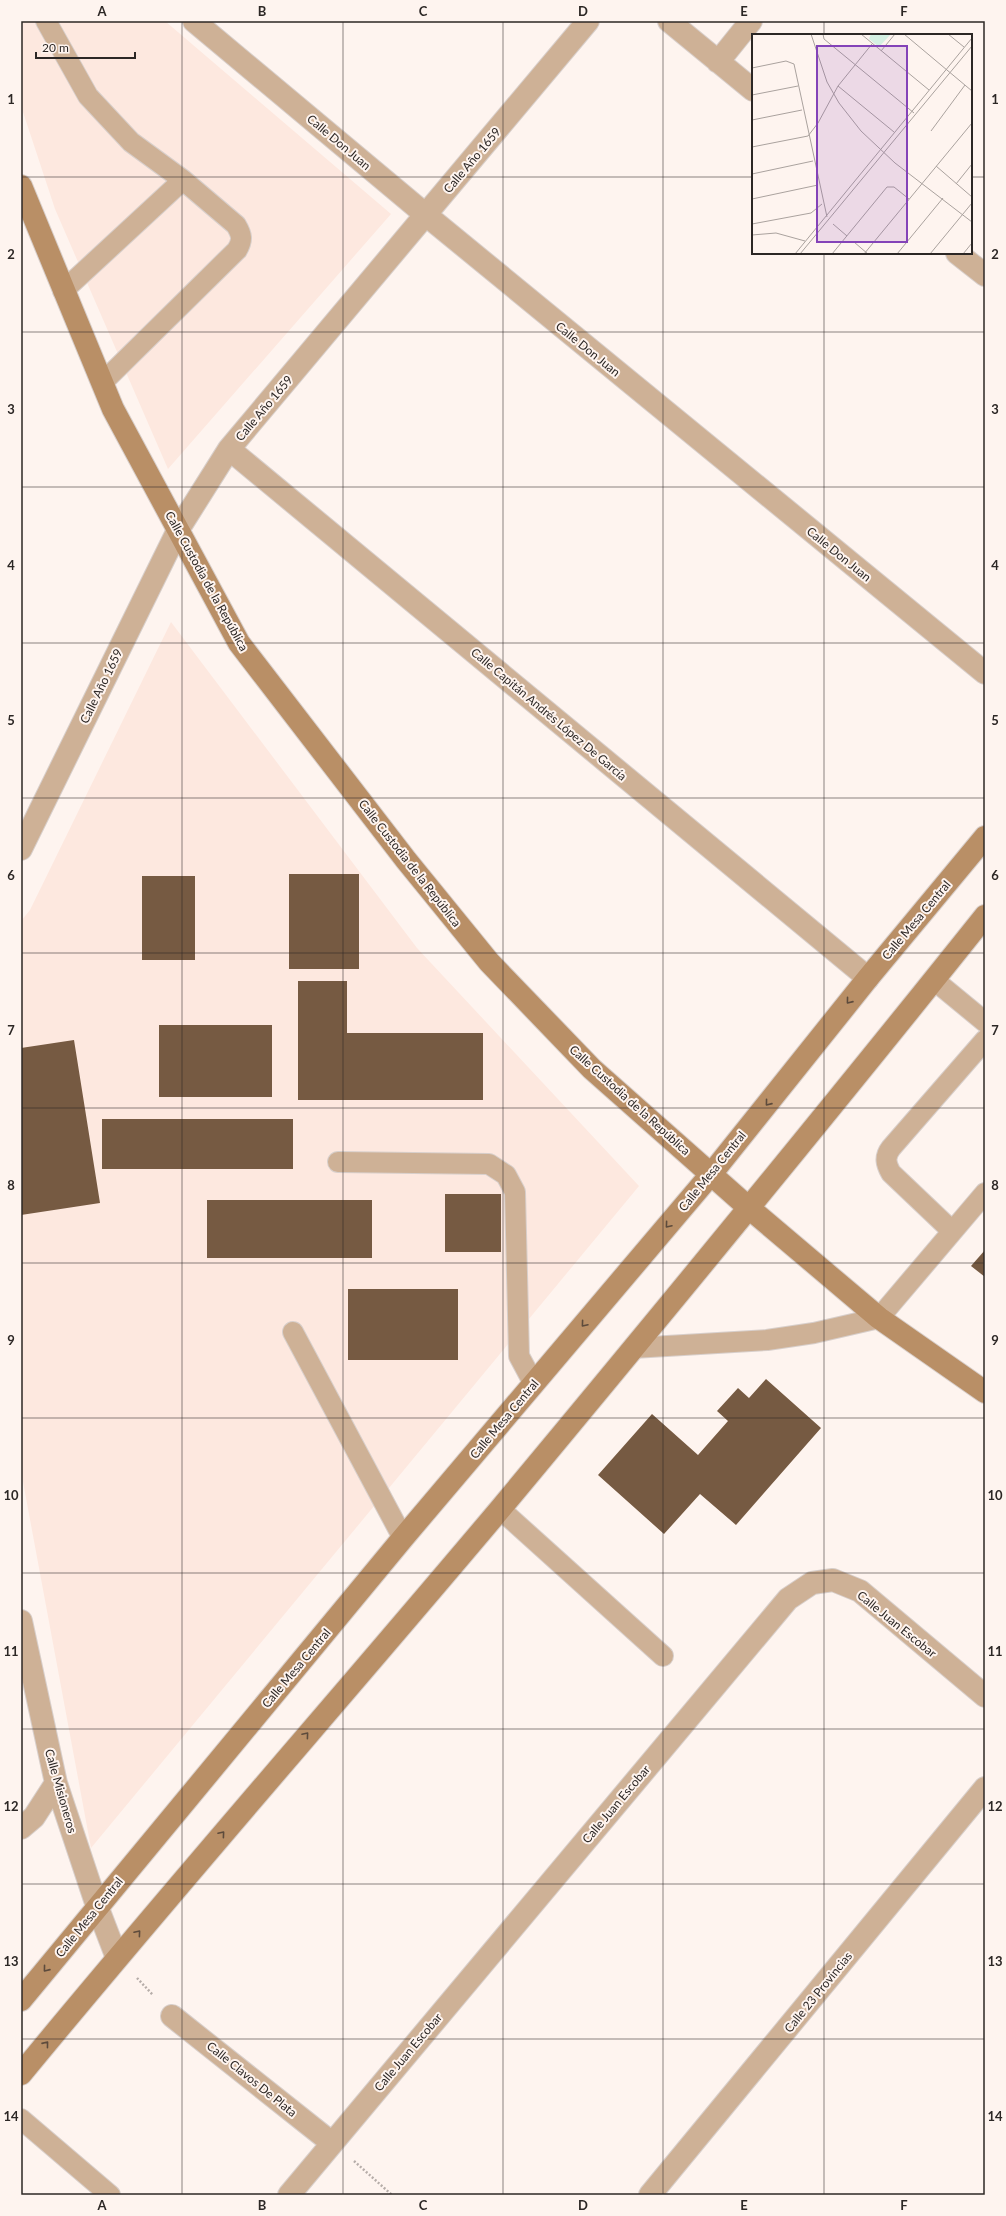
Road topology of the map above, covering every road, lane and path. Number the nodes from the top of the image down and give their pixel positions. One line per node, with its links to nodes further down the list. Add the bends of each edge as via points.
1 (46, 21): 8 (lane, via 88,96 131,142)
2 (194, 21): 10 (street, Calle Don Juan)
3 (588, 21): 10 (street, Calle Año 1659)
4 (669, 21): 6 (street)
5 (751, 21): 6 (street)
6 (718, 62): 7 (street)
7 (752, 89)
8 (183, 180): 13 (lane); 14 (lane, via 236,225 241,233 242,242)
9 (21, 186): 13 (main road, Calle Custodia de la República)
10 (426, 215): 15 (street, Calle Año 1659); 17 (street, Calle Don Juan)
11 (958, 254): 12 (street)
12 (985, 276)
13 (63, 291): 14 (main road, Calle Custodia de la República)
14 (102, 383): 16 (main road, Calle Custodia de la República, via 113,409)
15 (230, 449): 16 (street, Calle Año 1659); 21 (street, Calle Capitán Andrés López De García)
16 (178, 530): 19 (street, Calle Año 1659); 26 (main road, Calle Custodia de la República, via 239,643 406,860 489,962 592,1069)
17 (985, 673)
18 (985, 837): 21 (main road, Calle Mesa Central)
19 (21, 848)
20 (985, 916): 22 (main road)
21 (868, 978): 26 (main road, Calle Mesa Central, one-way to 26)
22 (934, 980): 23 (lane); 28 (main road)
23 (985, 1022)
24 (985, 1040): 29 (lane, via 886,1157 891,1173)
25 (338, 1162): 33 (lane, via 489,1164 506,1175 515,1192 519,1356)
26 (712, 1173): 28 (main road, Calle Custodia de la República); 33 (main road, Calle Mesa Central, one-way to 33)
27 (985, 1193): 29 (lane)
28 (749, 1208): 30 (main road, Calle Custodia de la República); 32 (main road)
29 (952, 1231): 30 (lane)
30 (879, 1318): 32 (lane, via 814,1333 767,1340); 34 (main road, Calle Custodia de la República)
31 (293, 1332): 36 (lane)
32 (633, 1348): 35 (main road)
33 (534, 1384): 36 (main road, Calle Mesa Central)
34 (985, 1392)
35 (500, 1509): 38 (lane); 44 (main road, one-way to 35)
36 (403, 1538): 43 (main road, Calle Mesa Central)
37 (21, 1621): 40 (street, Calle Misioneros)
38 (663, 1656)
39 (985, 1696): 49 (street, Calle Juan Escobar, via 860,1592 833,1580 812,1583 788,1599)
40 (56, 1783): 42 (street, via 34,1817); 43 (street, Calle Misioneros)
41 (985, 1788): 53 (street, Calle 23 Provincias)
42 (21, 1828)
43 (97, 1906): 44 (street, Calle Misioneros); 45 (main road, Calle Mesa Central, one-way to 45)
44 (117, 1958): 46 (path); 47 (main road, one-way to 44)
45 (21, 2000)
46 (172, 2016): 49 (street, Calle Clavos De Plata)
47 (21, 2074)
48 (21, 2119): 50 (lane)
49 (332, 2143): 51 (street, Calle Juan Escobar); 52 (path)
50 (110, 2195)
51 (289, 2195)
52 (392, 2195)
53 (650, 2195)

